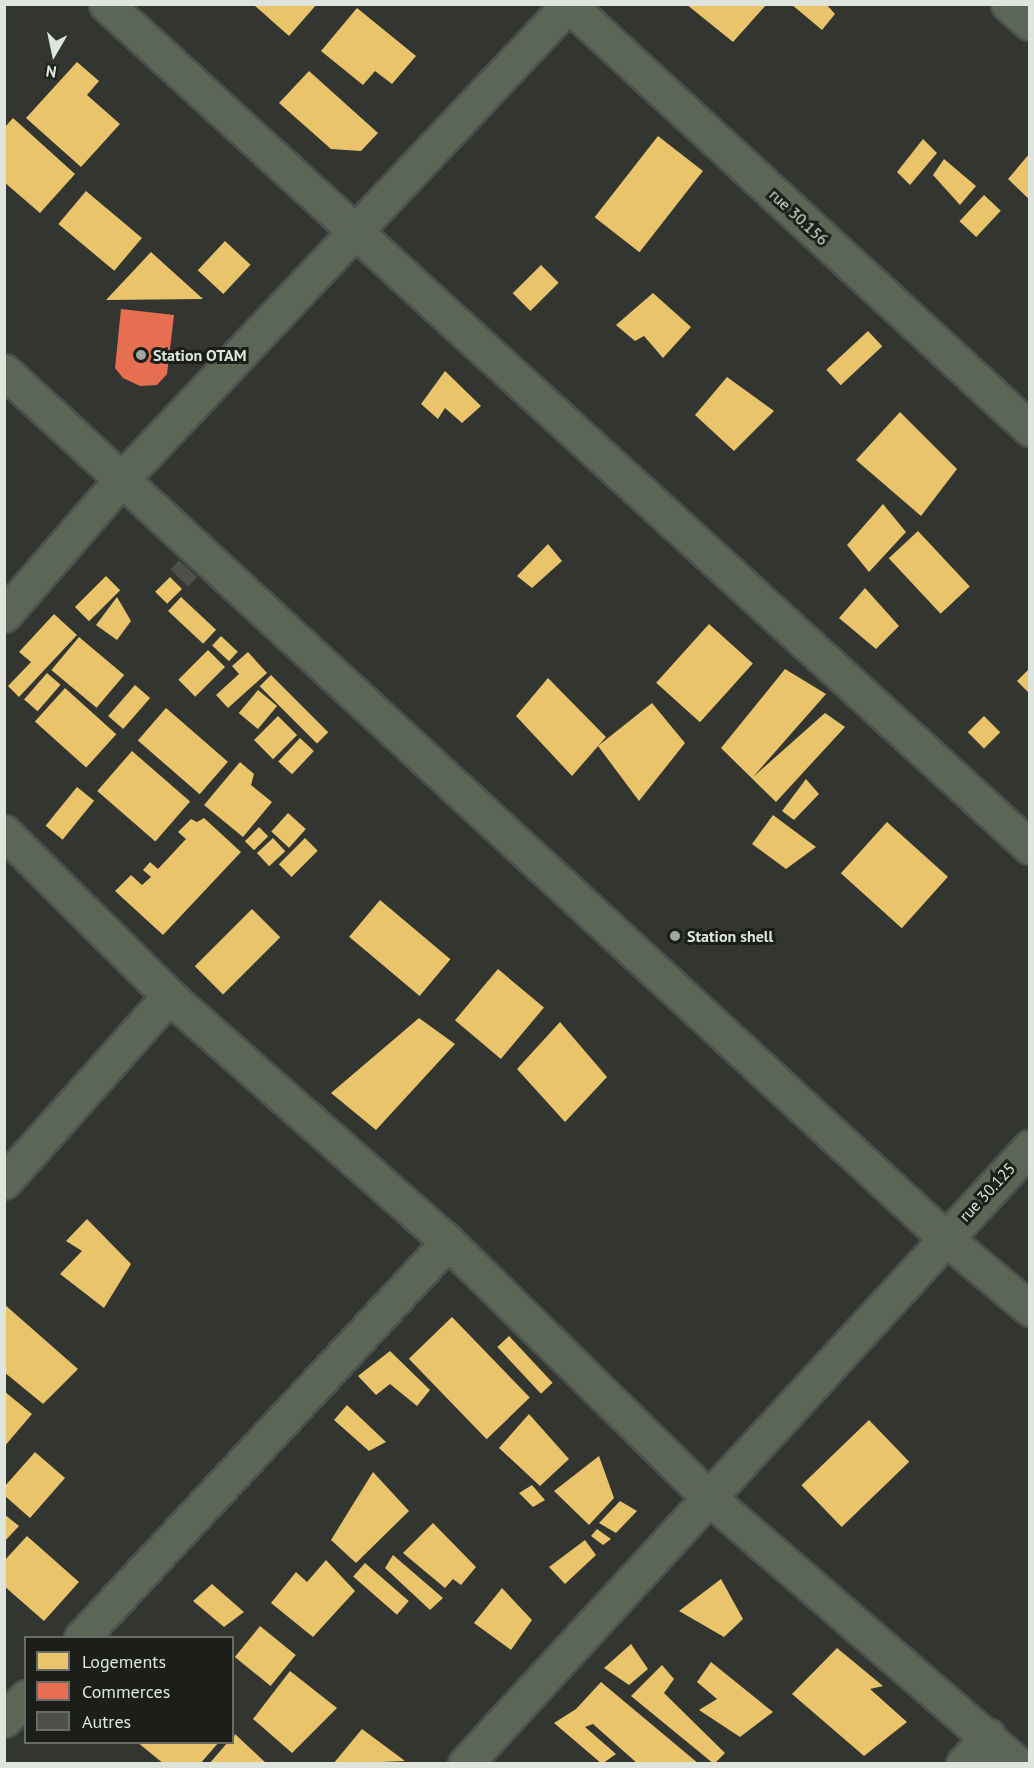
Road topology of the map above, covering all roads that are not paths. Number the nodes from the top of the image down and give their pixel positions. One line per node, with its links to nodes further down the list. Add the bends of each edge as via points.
1 (106, 4): 5 (street)
2 (1008, 4): 4 (street)
3 (569, 5): 5 (street); 7 (street, rue 30.156)
4 (1029, 24)
5 (359, 231): 8 (street); 11 (street)
6 (4, 371): 8 (street)
7 (1029, 429)
8 (122, 479): 9 (street); 15 (street)
9 (4, 615)
10 (4, 832): 12 (street)
11 (1029, 847)
12 (169, 996): 14 (street); 16 (street)
13 (1029, 1147): 15 (street, rue 30.125)
14 (4, 1182)
15 (944, 1237): 17 (street); 18 (street, rue 30.125)
16 (448, 1242): 18 (street); 19 (street)
17 (1029, 1309)
18 (707, 1496): 22 (street); 23 (street, rue 30.125)
19 (83, 1636)
20 (24, 1699): 21 (street)
21 (4, 1720)
22 (988, 1736): 24 (street); 25 (street)
23 (465, 1764)
24 (963, 1764)
25 (1018, 1764)

